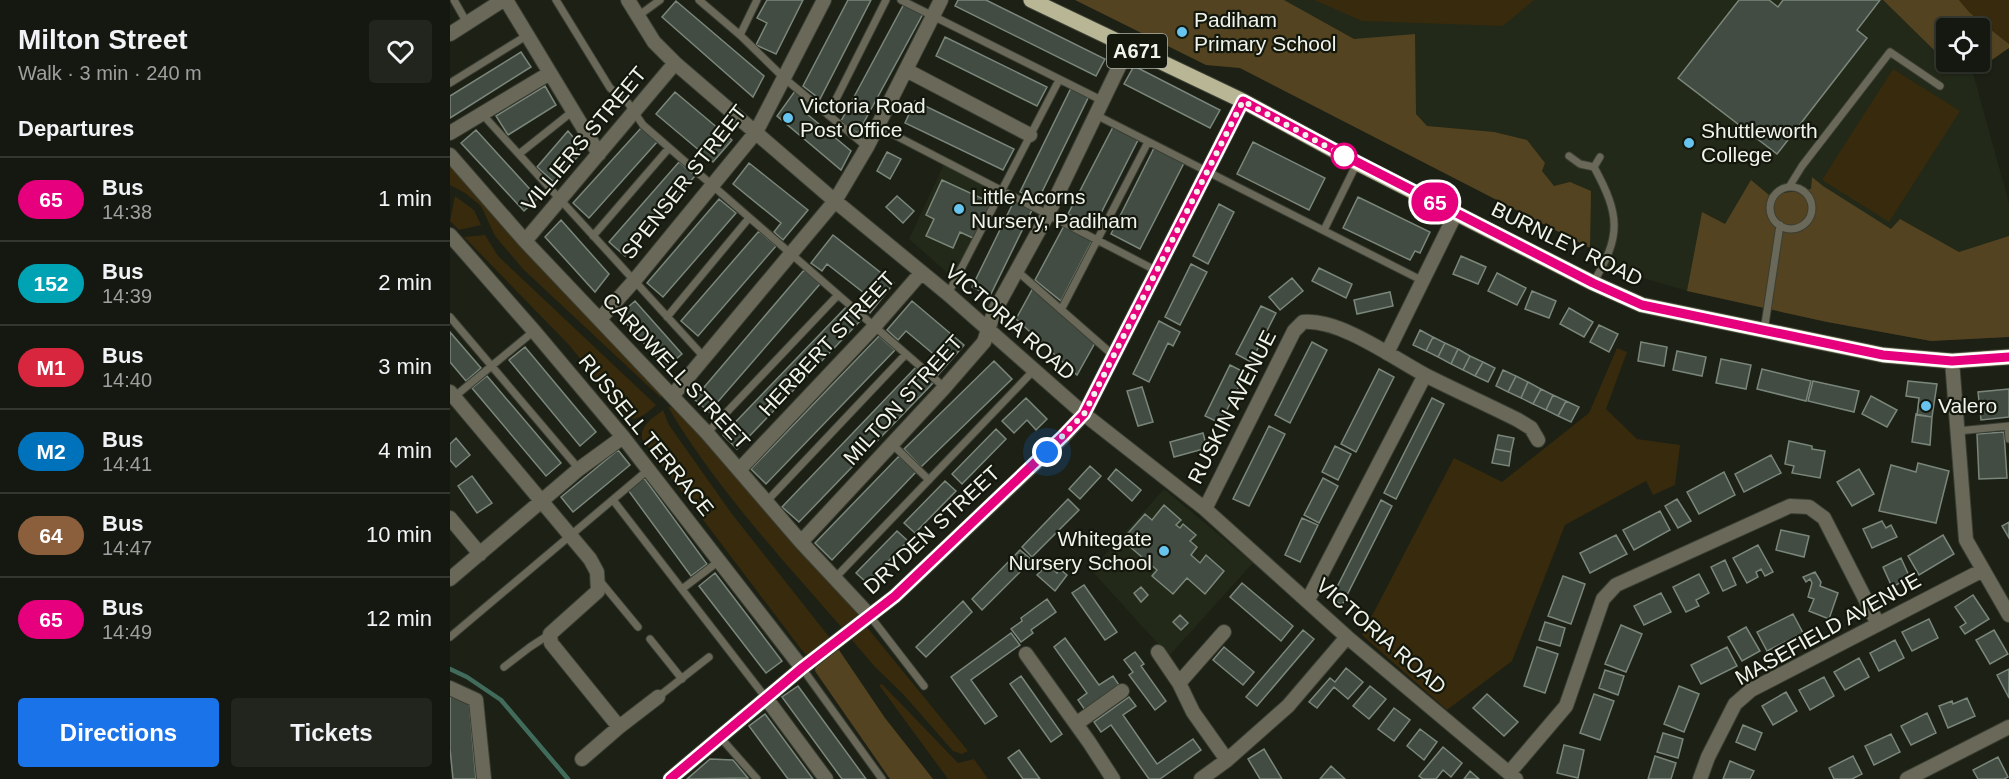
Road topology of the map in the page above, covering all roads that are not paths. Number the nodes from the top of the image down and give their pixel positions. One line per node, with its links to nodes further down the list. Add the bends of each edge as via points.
1 (454, 0): 15 (lane)
2 (504, 0): 15 (street); 18 (street)
3 (556, 0): 30 (lane, via 610,88 628,103)
4 (628, 0): 13 (street, VICTORIA ROAD)
5 (660, 0): 13 (lane)
6 (699, 0): 17 (lane)
7 (757, 0): 17 (lane)
8 (824, 0): 23 (street, SPENSER STREET)
9 (886, 0): 32 (lane)
10 (901, 0): 14 (lane)
11 (941, 0): 14 (street)
12 (1030, 0): 19 (main road, BURNLEY ROAD / A671)
13 (638, 16): 20 (street, VICTORIA ROAD, via 654,42)
14 (933, 16): 21 (street); 24 (lane)
15 (468, 23): 16 (street)
16 (450, 34)
17 (740, 35): 23 (lane)
18 (526, 36): 22 (street); 25 (lane)
19 (1128, 48): 27 (street, MILTON STREET); 28 (main road, BURNLEY ROAD / A671)
20 (675, 63): 30 (street, VILLIERS STREET); 35 (street, VICTORIA ROAD)
21 (906, 70): 34 (street); 37 (street)
22 (550, 73): 29 (street); 31 (street)
23 (784, 78): 32 (lane); 35 (street, SPENSER STREET)
24 (1059, 80): 27 (lane); 37 (lane)
25 (450, 83)
26 (1940, 86): 50 (lane, via 1890,52)
27 (1103, 101): 33 (street, MILTON STREET)
28 (1243, 101): 46 (main road, BURNLEY ROAD / A671); 48 (street, DRYDEN STREET)
29 (573, 111): 41 (lane); 42 (street)
30 (633, 113): 40 (lane); 42 (street, VILLIERS STREET)
31 (483, 114): 36 (street); 41 (lane)
32 (828, 115): 39 (lane)
33 (1096, 115): 38 (lane); 55 (street, MILTON STREET)
34 (877, 126): 39 (street); 51 (lane)
35 (756, 132): 49 (street, SPENSER STREET); 53 (street, VICTORIA ROAD)
36 (450, 133)
37 (1030, 135): 51 (lane)
38 (1148, 142): 48 (lane); 61 (lane)
39 (867, 147): 53 (street)
40 (669, 148): 49 (lane); 60 (lane)
41 (519, 154): 52 (lane)
42 (599, 154): 52 (street, VILLIERS STREET)
43 (450, 155): 62 (street, CARDWELL STREET)
44 (1569, 156): 47 (lane)
45 (1600, 157): 47 (lane)
46 (1357, 162): 54 (main road, BURNLEY ROAD / A671); 58 (lane)
47 (1594, 167): 69 (lane, via 1610,200 1614,237)
48 (1208, 172): 58 (lane); 65 (street, DRYDEN STREET)
49 (711, 186): 56 (lane); 68 (street, SPENSER STREET)
50 (1790, 187): 57 (lane, via 1776,194 1771,206); 57 (lane, via 1808,195 1811,214 1797,228)
51 (1001, 190): 55 (lane); 70 (lane)
52 (560, 200): 60 (lane); 62 (street, VILLIERS STREET)
53 (835, 201): 63 (street); 66 (street, VICTORIA ROAD)
54 (1456, 213): 67 (street); 69 (main road, BURNLEY ROAD / A671)
55 (1048, 214): 61 (lane); 64 (street, MILTON STREET)
56 (749, 218): 63 (lane); 74 (lane)
57 (1780, 225): 79 (lane)
58 (1324, 230): 67 (lane)
59 (450, 235): 78 (street, RUSSELL TERRACE)
60 (593, 236): 68 (lane)
61 (1098, 240): 65 (lane); 72 (lane)
62 (525, 241): 75 (street, CARDWELL STREET)
63 (792, 254): 71 (lane); 83 (street)
64 (1017, 271): 72 (lane); 77 (street, MILTON STREET)
65 (1157, 271): 82 (street, DRYDEN STREET)
66 (921, 273): 70 (street, VICTORIA ROAD); 76 (street, HERBERT STREET)
67 (1421, 280): 80 (street)
68 (634, 281): 74 (lane); 75 (street, SPENSER STREET)
69 (1593, 283): 79 (main road, BURNLEY ROAD / A671, via 1642,305)
70 (948, 294): 77 (street, VICTORIA ROAD)
71 (838, 295): 76 (lane); 95 (lane)
72 (1061, 310): 82 (lane)
73 (450, 317): 86 (lane)
74 (667, 317): 83 (lane)
75 (600, 319): 91 (street, CARDWELL STREET)
76 (874, 327): 81 (lane); 102 (street, HERBERT STREET)
77 (988, 329): 87 (street, VICTORIA ROAD); 89 (street, MILTON STREET, via 984,342)
78 (534, 331): 86 (lane); 96 (street, RUSSELL TERRACE)
79 (1764, 331): 85 (main road, BURNLEY ROAD / A671, via 1883,355)
80 (1387, 353): 88 (street); 107 (street, RUSKIN AVENUE, via 1330,325 1303,322 1294,331)
81 (906, 354): 89 (lane); 106 (lane)
82 (1114, 356): 92 (street, DRYDEN STREET)
83 (704, 357): 91 (street)
84 (2009, 357): 85 (main road, A671)
85 (1952, 361): 94 (street)
86 (491, 366): 90 (lane); 100 (lane)
87 (1034, 370): 92 (street, VICTORIA ROAD); 103 (lane)
88 (1425, 375): 98 (street, via 1518,420 1531,428); 118 (street)
89 (944, 388): 99 (street, MILTON STREET)
90 (452, 394): 104 (street)
91 (673, 395): 95 (street, CARDWELL STREET)
92 (1084, 414): 107 (street, VICTORIA ROAD); 119 (street, DRYDEN STREET, via 895,596)
93 (2009, 426): 94 (lane); 97 (lane)
94 (1958, 431): 113 (street, via 1966,540)
95 (707, 433): 102 (street, CARDWELL STREET)
96 (623, 437): 100 (street); 101 (street, RUSSELL TERRACE)
97 (2009, 439)
98 (1538, 440)
99 (892, 444): 103 (lane); 110 (street, MILTON STREET)
100 (579, 469): 104 (street)
101 (648, 470): 105 (lane); 112 (street, RUSSELL TERRACE)
102 (739, 470): 106 (street, CARDWELL STREET)
103 (929, 480): 114 (lane)
104 (542, 500): 109 (street); 111 (street)
105 (613, 500): 109 (lane); 117 (lane)
106 (766, 502): 110 (street, CARDWELL STREET)
107 (1205, 509): 118 (street, VICTORIA ROAD)
108 (450, 518): 111 (street)
109 (570, 535): 116 (street, via 590,560); 125 (lane)
110 (801, 542): 114 (street, CARDWELL STREET)
111 (480, 554): 115 (street)
112 (719, 561): 117 (lane); 132 (street, RUSSELL TERRACE)
113 (1983, 570): 120 (street); 121 (street, MASEFIELD AVENUE)
114 (835, 578): 119 (street, CARDWELL STREET)
115 (450, 579)
116 (598, 579): 122 (lane); 124 (street, via 598,591)
117 (682, 589): 139 (lane)
118 (1308, 600): 126 (street, VICTORIA ROAD)
119 (870, 615): 132 (street, DRYDEN STREET); 135 (lane)
120 (2009, 615)
121 (1878, 624): 146 (street, via 1824,518 1809,507 1790,506 1616,585 1603,599 1566,706); 154 (street, MASEFIELD AVENUE, via 1751,690 1736,704)
122 (638, 627)
123 (1224, 632): 134 (street)
124 (550, 634): 131 (lane); 142 (street, via 551,643)
125 (450, 637)
126 (1347, 637): 145 (street, via 1288,706); 146 (street, VICTORIA ROAD)
127 (650, 639): 133 (lane)
128 (1158, 652): 134 (street)
129 (1026, 654): 140 (street)
130 (709, 657): 133 (lane)
131 (504, 667)
132 (802, 668): 139 (street, DRYDEN STREET); 151 (lane)
133 (682, 679): 138 (lane)
134 (1179, 683): 145 (street, via 1193,712)
135 (924, 686)
136 (450, 688): 147 (street, via 476,700)
137 (1122, 691): 140 (street)
138 (658, 697): 142 (street)
139 (766, 698): 143 (street, DRYDEN STREET); 150 (street)
140 (1076, 724): 152 (street)
141 (2009, 726): 155 (street)
142 (619, 727): 144 (street)
143 (720, 736): 148 (street, DRYDEN STREET); 149 (lane)
144 (582, 759)
145 (1227, 760): 153 (street)
146 (1513, 776)
147 (484, 779)
148 (670, 779)
149 (757, 779)
150 (826, 779)
151 (882, 779)
152 (1113, 779)
153 (1201, 779)
154 (1700, 779)
155 (1907, 779)

